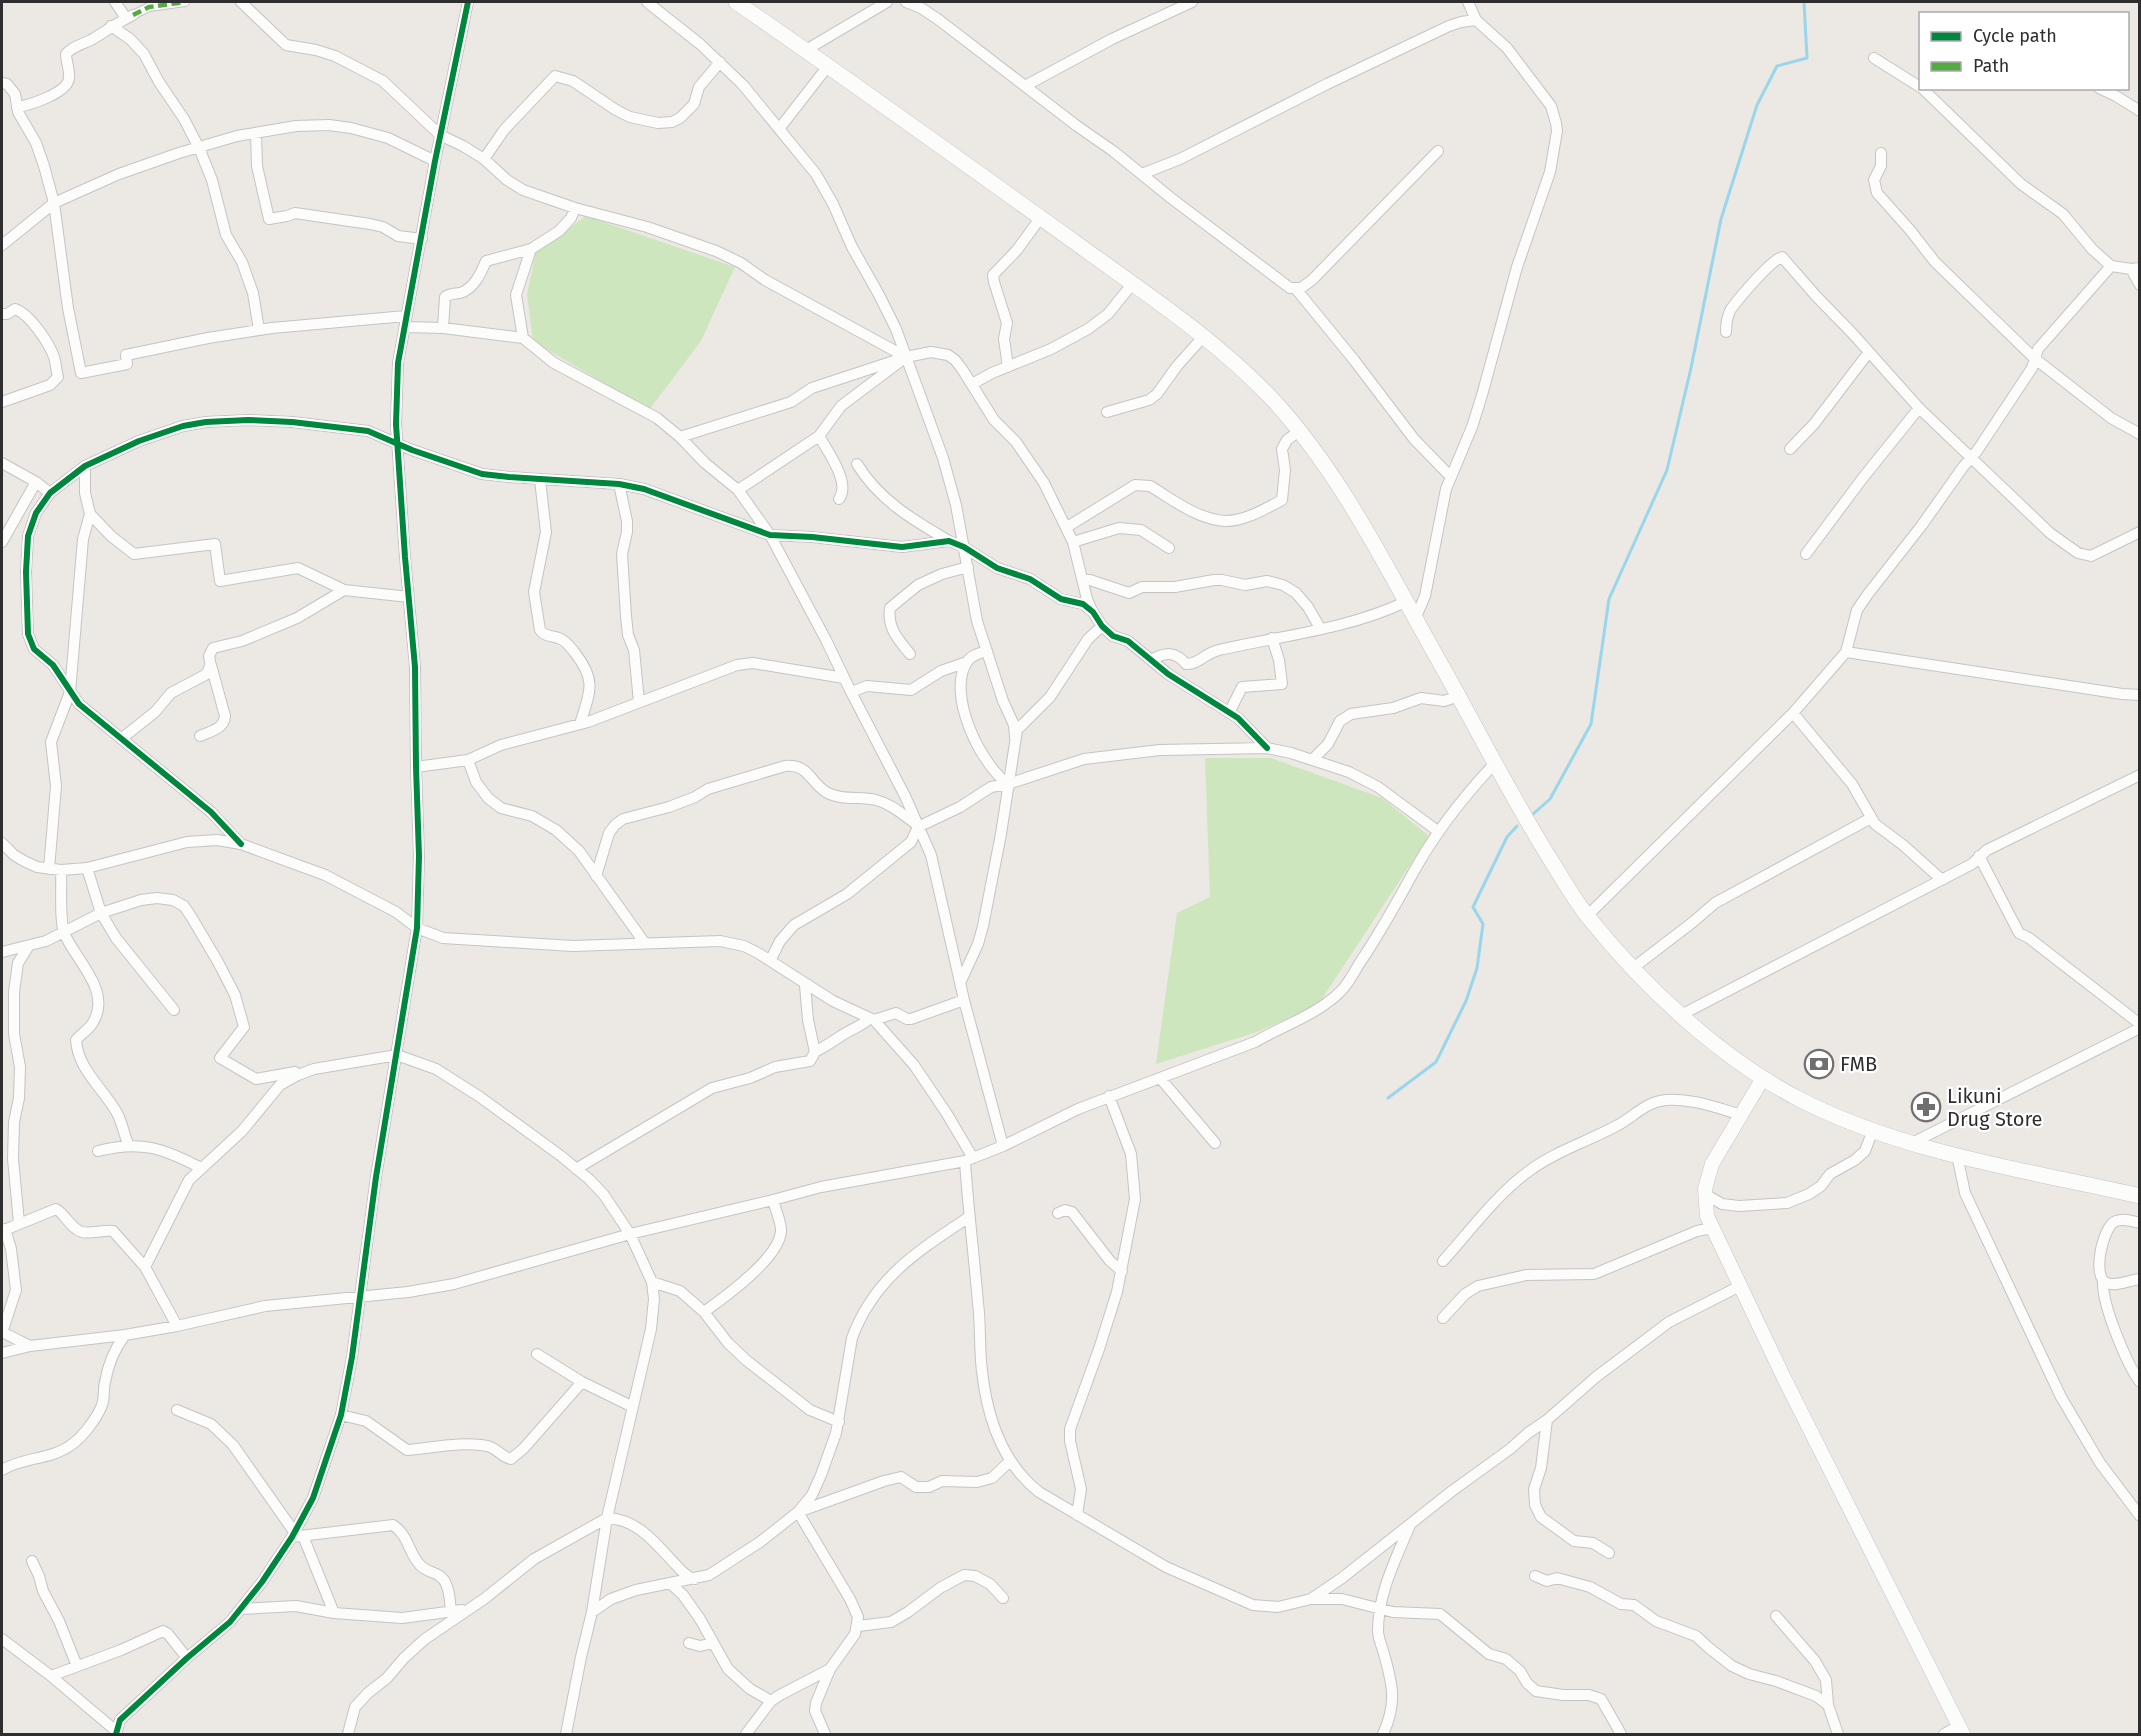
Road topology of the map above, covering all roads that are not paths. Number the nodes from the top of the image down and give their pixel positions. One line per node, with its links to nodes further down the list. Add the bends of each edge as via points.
1 (115, 2): 11 (street)
2 (185, 2): 11 (street, via 149,7)
3 (242, 2): 27 (street, via 282,43 335,56 383,81)
4 (468, 2): 27 (street)
5 (647, 2): 16 (street)
6 (736, 2): 14 (main road)
7 (887, 2): 14 (street)
8 (906, 2): 19 (street, via 939,20)
9 (1192, 2): 19 (street)
10 (1468, 2): 12 (street)
11 (130, 16): 13 (street)
12 (1476, 20): 33 (street, via 1449,26); 70 (street, via 1508,48 1541,91 1554,115 1557,131 1550,171 1517,267 1482,395)
13 (111, 26): 23 (street, via 66,54 69,79 64,87 32,105); 28 (street, via 144,54)
14 (806, 50): 17 (main road)
15 (1874, 58): 20 (street)
16 (720, 62): 25 (street); 31 (street, via 699,87 693,104 672,122 630,117 573,81 555,76 504,130)
17 (828, 66): 25 (street); 36 (main road)
18 (2, 83): 23 (street, via 15,94)
19 (1025, 86): 33 (street)
20 (1919, 87)
21 (1923, 90): 40 (street, via 2021,183 2063,214)
22 (2103, 90): 24 (street)
23 (17, 107): 34 (street, via 36,143)
24 (2139, 111)
25 (779, 129): 53 (street, via 825,189 896,329)
26 (256, 134): 28 (street); 32 (street, via 313,124 351,128 388,138); 37 (street, via 257,166 269,219 295,213 370,224 398,236)
27 (440, 135): 31 (street); 32 (street)
28 (199, 148): 34 (street, via 119,174); 48 (street, via 226,235 242,262 253,293)
29 (1438, 151): 44 (street, via 1311,280)
30 (1881, 153): 54 (street, via 1881,166 1874,180 1878,193 1951,279)
31 (484, 159): 35 (street, via 523,190)
32 (435, 161): 37 (street)
33 (1142, 174): 44 (street, via 1285,285)
34 (54, 203): 38 (street); 48 (street, via 81,373 126,364 126,355)
35 (575, 208): 39 (street, via 559,231); 53 (street, via 716,251)
36 (1041, 217): 42 (main road); 55 (street, via 993,275 1007,323 1004,339)
37 (422, 239): 46 (street)
38 (2, 245)
39 (531, 249): 47 (street, via 486,261 474,284 445,297); 51 (street, via 516,295)
40 (2111, 266): 41 (street); 54 (street)
41 (2135, 268): 43 (street)
42 (1133, 283): 50 (main road); 55 (street, via 1108,314 1088,329)
43 (2139, 285)
44 (1296, 289): 70 (street, via 1414,439)
45 (2, 314): 57 (street, via 15,309 22,311 36,326 54,356 58,376 50,385)
46 (405, 322): 47 (street); 48 (street); 64 (street, via 396,397)
47 (443, 328): 51 (street)
48 (259, 330)
49 (1726, 332): 52 (street, via 1731,309 1767,267 1782,257)
50 (1203, 337): 59 (street, via 1157,394); 60 (main road, via 1257,384)
51 (523, 339): 63 (street, via 554,363 657,418)
52 (1869, 352): 58 (street); 65 (street)
53 (906, 357): 56 (street, via 931,352 948,355); 62 (street, via 841,406); 63 (street, via 812,388 791,402); 84 (street, via 943,458)
54 (2034, 358): 61 (street, via 2111,418); 66 (street, via 2032,368)
55 (1008, 367): 56 (street)
56 (972, 384): 78 (street, via 994,420 1010,434 1037,472)
57 (2, 402)
58 (1919, 408): 66 (street); 86 (street)
59 (1107, 412)
60 (1299, 431): 78 (street, via 1282,449 1286,470 1282,501 1259,513 1227,521 1213,518 1142,484); 91 (main road, via 1362,522)
61 (2139, 434)
62 (819, 436): 74 (street); 76 (street, via 843,484)
63 (680, 437): 74 (street)
64 (398, 445): 69 (street, via 368,431 292,422 206,422 161,432); 71 (street, via 482,474); 90 (street)
65 (1790, 449)
66 (1970, 459): 79 (street, via 2050,533 2084,555 2096,554); 98 (street, via 1863,602)
67 (2, 463): 72 (street)
68 (857, 464): 81 (street, via 893,506)
69 (85, 466): 75 (street); 77 (street)
70 (1450, 476): 93 (street, via 1425,596)
71 (540, 480): 73 (street); 111 (street, via 546,532 534,592 540,630 567,643 589,675 590,694)
72 (36, 482): 75 (street); 82 (street)
73 (619, 484): 80 (street, via 644,489); 108 (street, via 627,521 622,554 626,616)
74 (738, 490): 80 (street)
75 (50, 493): 104 (street, via 36,513 28,536 28,634 34,649 53,665)
76 (839, 500)
77 (90, 514): 89 (street, via 134,554 215,544 220,581 298,568); 104 (street, via 83,539)
78 (1067, 527): 83 (street)
79 (2139, 532)
80 (770, 535): 81 (street, via 902,547); 103 (street)
81 (949, 541): 84 (street)
82 (2, 542)
83 (1073, 542): 85 (street, via 1119,528 1141,530); 88 (street)
84 (964, 547): 87 (street); 92 (street, via 997,568 1030,579 1061,599 1083,604)
85 (1169, 548)
86 (1806, 554)
87 (968, 567): 97 (street, via 977,621); 99 (street, via 918,585 890,608 888,621 894,635)
88 (1083, 580): 92 (street); 95 (street, via 1129,593 1142,587 1175,587 1222,579 1245,585 1268,581 1296,593)
89 (344, 590): 90 (street); 102 (street, via 297,618 242,641 213,648 209,651)
90 (409, 597): 119 (street, via 416,667)
91 (1405, 602): 93 (main road); 95 (street, via 1371,616)
92 (1093, 612): 94 (street)
93 (1415, 619): 107 (main road)
94 (1102, 627): 100 (street); 113 (street, via 1088,639 1050,697 1022,724)
95 (1320, 628): 96 (street)
96 (1272, 638): 100 (street, via 1216,650 1192,664 1170,653); 109 (street, via 1282,684 1242,687)
97 (987, 651): 101 (street); 113 (street)
98 (1846, 652): 106 (street); 110 (street)
99 (910, 654)
100 (1151, 660): 109 (street)
101 (967, 662): 105 (street, via 940,671 911,690 867,686); 121 (street, via 961,696 975,743 999,778)
102 (211, 665): 112 (street, via 224,723); 114 (street, via 205,675 171,693 155,712)
103 (844, 678): 105 (street); 108 (street, via 753,663 729,668)
104 (70, 692): 114 (street); 129 (street, via 51,742 56,786)
105 (851, 692): 123 (street)
106 (2139, 695)
107 (1459, 696): 117 (street, via 1444,701 1420,698 1393,708 1351,714 1340,722 1328,744); 118 (main road)
108 (639, 702): 111 (street)
109 (1229, 712): 115 (street)
110 (1793, 712): 122 (street, via 1852,784); 134 (street)
111 (580, 724): 116 (street, via 501,745)
112 (200, 736)
113 (1016, 736): 121 (street)
114 (121, 739): 126 (street, via 211,812)
115 (1267, 748): 117 (street); 121 (street, via 1160,750 1084,759)
116 (468, 760): 119 (street); 131 (street, via 476,782 488,798 501,808 532,816 556,830 579,851)
117 (1312, 760): 124 (street, via 1350,772 1378,787)
118 (1495, 763): 124 (street); 134 (main road)
119 (416, 767): 135 (street, via 420,856)
120 (2139, 775): 127 (street)
121 (1008, 784): 123 (street, via 991,788); 142 (street, via 983,926)
122 (1871, 818): 132 (street); 141 (street, via 1714,903)
123 (918, 826): 131 (street, via 892,806 827,792 803,768 785,766 624,819 609,833); 140 (street, via 910,842 847,894 794,925); 142 (street, via 931,855)
124 (1439, 832): 152 (street, via 1343,990 1299,1021)
125 (2, 843): 129 (street, via 24,861)
126 (241, 844): 128 (street, via 217,840 187,842); 135 (street, via 325,874 396,912)
127 (1979, 856): 132 (street); 148 (street, via 2019,933)
128 (87, 868): 130 (street); 133 (street)
129 (49, 869): 130 (street)
130 (61, 870): 136 (street)
131 (596, 876): 137 (street)
132 (1942, 880): 146 (street)
133 (101, 913): 136 (street); 145 (street); 151 (street, via 157,898 184,906 235,995 244,1028 220,1058 256,1079)
134 (1587, 916): 141 (main road)
135 (417, 928): 137 (street, via 442,938 488,942 573,946); 150 (street)
136 (64, 933): 138 (street); 159 (street, via 95,984 98,1004 91,1027 76,1040 76,1046 88,1075 118,1115)
137 (644, 942): 140 (street, via 732,943)
138 (28, 947): 139 (street); 171 (street, via 18,963 14,992 14,1034 20,1067 13,1159)
139 (2, 952)
140 (770, 961): 143 (street)
141 (1633, 968): 146 (main road)
142 (961, 981): 144 (street)
143 (806, 985): 147 (street); 149 (street)
144 (964, 1000): 147 (street, via 911,1019 896,1013); 160 (street)
145 (174, 1010)
146 (1681, 1015): 153 (main road)
147 (872, 1019): 149 (street); 163 (street, via 914,1065 947,1114)
148 (2139, 1026): 158 (street)
149 (815, 1052): 165 (street, via 810,1061 769,1069 712,1088)
150 (397, 1055): 151 (street); 165 (street, via 436,1069 480,1097); 183 (street)
151 (314, 1069): 164 (street, via 280,1085 242,1131)
152 (1160, 1078): 154 (street); 157 (street)
153 (1763, 1078): 155 (street); 156 (main road, via 1799,1099)
154 (1109, 1096): 160 (street); 178 (street, via 1131,1154 1134,1174 1135,1199)
155 (1742, 1115): 166 (street, via 1712,1164); 176 (street, via 1678,1100 1654,1102 1641,1108 1618,1125 1530,1170)
156 (1873, 1130): 158 (main road); 166 (street, via 1865,1151 1855,1160 1830,1174 1809,1194 1786,1203 1739,1206 1722,1204)
157 (1215, 1143)
158 (1912, 1143): 162 (main road)
159 (128, 1144): 161 (street); 164 (street, via 167,1152)
160 (1003, 1146): 163 (street)
161 (98, 1151)
162 (1957, 1155): 167 (main road); 203 (street, via 1965,1193 2061,1397 2100,1464)
163 (969, 1160): 168 (street); 170 (street)
164 (201, 1168): 177 (street, via 189,1180)
165 (576, 1169): 175 (street, via 604,1195)
166 (1705, 1194): 173 (street)
167 (2139, 1196)
168 (772, 1200): 175 (street); 184 (street, via 781,1232 773,1251 732,1292)
169 (1058, 1213): 178 (street, via 1065,1209 1072,1212 1110,1262)
170 (969, 1217): 198 (street, via 912,1255 868,1305 852,1338); 199 (street, via 987,1405)
171 (19, 1223): 174 (street); 177 (street, via 56,1209 82,1232 113,1231)
172 (2139, 1223): 180 (street, via 2111,1223 2099,1270)
173 (1712, 1228): 182 (street); 185 (street, via 1594,1274 1526,1275 1478,1286)
174 (3, 1230): 187 (street, via 11,1249 16,1290)
175 (630, 1234): 181 (street); 183 (street, via 474,1279)
176 (1443, 1260)
177 (146, 1267): 186 (street)
178 (1122, 1271): 202 (street, via 1070,1429 1081,1489)
179 (2139, 1279): 180 (street, via 2114,1284)
180 (2103, 1281): 193 (street, via 2103,1292 2123,1351)
181 (652, 1282): 184 (street, via 680,1291); 194 (street, via 651,1329)
182 (1740, 1286): 197 (street, via 1669,1322); 231 (street)
183 (358, 1298): 186 (street, via 265,1306); 196 (street)
184 (704, 1312): 198 (street, via 746,1360 810,1410)
185 (1443, 1318)
186 (177, 1326): 188 (street)
187 (2, 1332): 189 (street)
188 (125, 1335): 189 (street); 200 (street, via 116,1346 102,1404 81,1436 63,1450)
189 (30, 1346): 190 (street)
190 (2, 1353)
191 (537, 1354): 192 (street)
192 (582, 1382): 194 (street); 196 (street, via 511,1459 490,1446 477,1444 407,1450 366,1421)
193 (2139, 1382)
194 (633, 1407): 204 (street)
195 (177, 1410): 206 (street, via 211,1424 233,1445)
196 (341, 1415): 206 (street)
197 (1547, 1420): 205 (street); 207 (street, via 1534,1489 1535,1505 1541,1517 1574,1541 1593,1543)
198 (839, 1422): 201 (street, via 812,1495)
199 (1009, 1462): 201 (street, via 992,1478 977,1482 942,1481 916,1487 901,1477); 202 (street, via 1024,1481)
200 (2, 1470)
201 (798, 1512): 210 (street, via 721,1568); 221 (street, via 855,1607)
202 (1077, 1515): 213 (street, via 1166,1567 1253,1605 1278,1606)
203 (2139, 1516)
204 (608, 1518): 210 (street, via 633,1524); 214 (street, via 534,1559); 218 (street)
205 (1411, 1523): 213 (street); 215 (street)
206 (296, 1536): 216 (street); 217 (street, via 393,1525 402,1531 419,1565 442,1576); 219 (street)
207 (1609, 1553)
208 (32, 1561): 226 (street)
209 (1535, 1576): 230 (street, via 1590,1587 1621,1604 1634,1605 1656,1621 1696,1636 1732,1666 1816,1696)
210 (695, 1579): 211 (street)
211 (671, 1584): 218 (street, via 636,1590 611,1599); 224 (street, via 700,1619)
212 (1003, 1598): 221 (street, via 990,1584 964,1575 891,1622)
213 (1311, 1599): 215 (street, via 1342,1599)
214 (471, 1608): 217 (street); 233 (street, via 425,1639 368,1693 356,1707)
215 (1380, 1608): 237 (street, via 1378,1634 1392,1685 1391,1718); 238 (street, via 1440,1614 1489,1654 1506,1659 1536,1691 1601,1699)
216 (242, 1609): 219 (street, via 296,1606); 225 (street)
217 (451, 1612): 219 (street, via 402,1618)
218 (592, 1612): 234 (street)
219 (334, 1613)
220 (1776, 1616): 230 (street, via 1815,1661 1826,1680)
221 (858, 1626): 227 (street)
222 (2, 1639): 228 (street)
223 (688, 1643): 224 (street)
224 (712, 1643): 229 (street, via 728,1669)
225 (188, 1658): 226 (street, via 163,1631); 232 (street, via 120,1720)
226 (77, 1666): 228 (street)
227 (830, 1670): 229 (street); 236 (street, via 815,1711)
228 (51, 1676): 232 (street)
229 (771, 1701): 235 (street)
230 (1828, 1705): 239 (street)
231 (1961, 1730): 240 (street)
232 (116, 1733)
233 (348, 1734)
234 (566, 1734)
235 (746, 1734)
236 (825, 1734)
237 (1383, 1734)
238 (1622, 1734)
239 (1838, 1734)
240 (1944, 1734)

